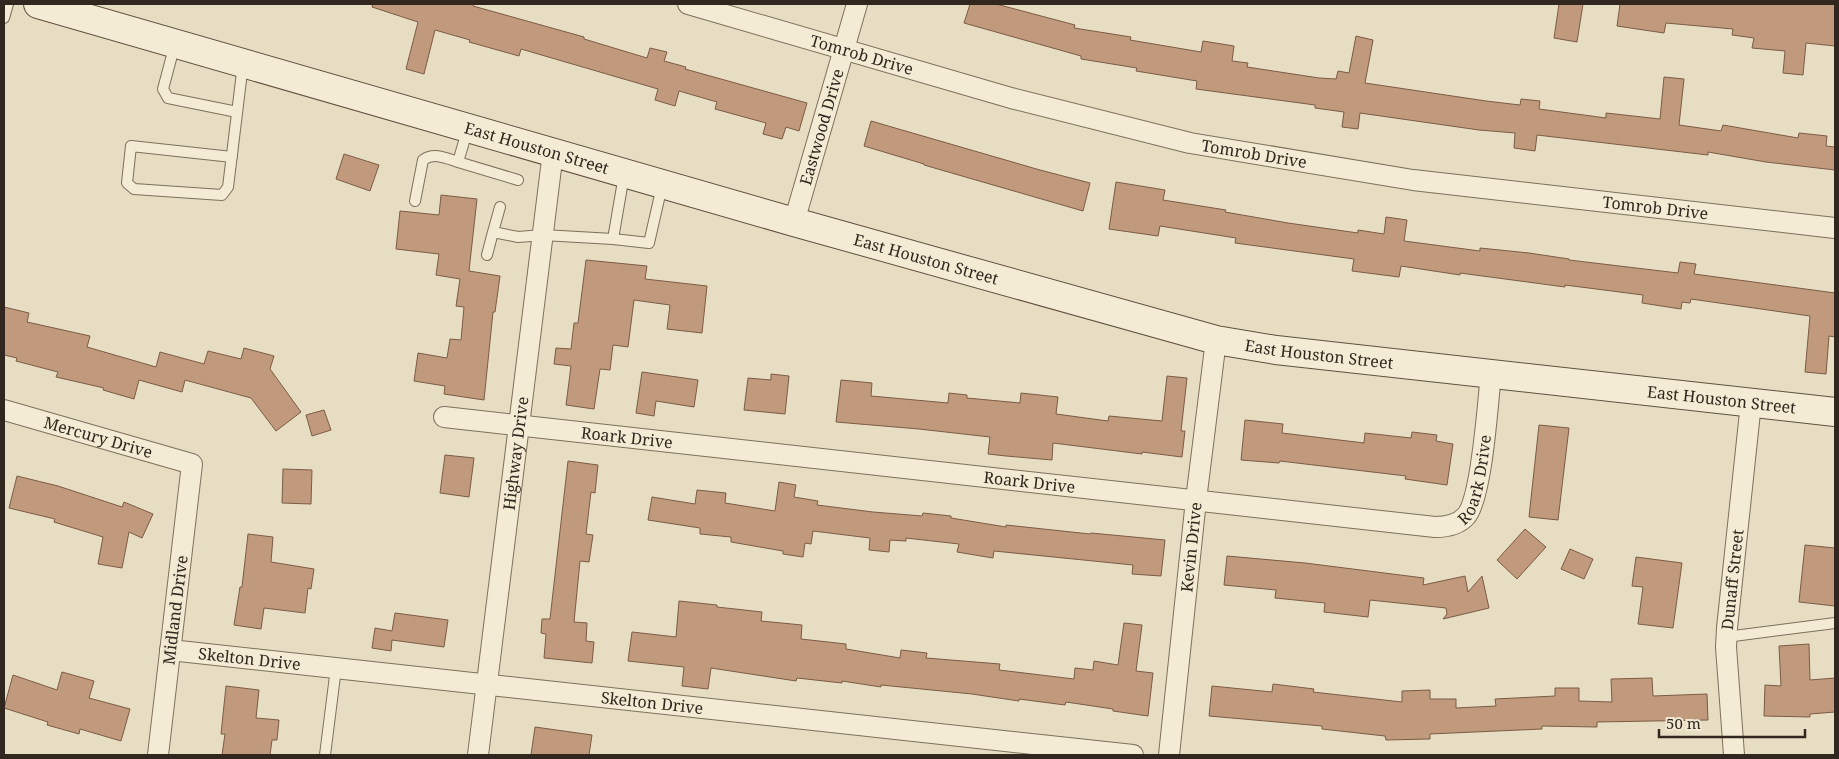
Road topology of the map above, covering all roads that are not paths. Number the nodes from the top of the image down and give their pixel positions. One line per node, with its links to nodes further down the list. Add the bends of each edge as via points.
1 (8, 4): 5 (lane)
2 (38, 4): 6 (main road, East Houston Street)
3 (688, 4): 7 (street, Tomrob Drive)
4 (857, 4): 7 (street, Eastwood Drive)
5 (4, 18)
6 (175, 43): 8 (main road, East Houston Street); 9 (lane, via 163,89 168,98)
7 (844, 49): 19 (street, Eastwood Drive); 20 (street, Tomrob Drive, via 1011,98 1190,143 1413,180)
8 (243, 63): 9 (lane); 10 (main road, East Houston Street)
9 (237, 112): 12 (lane)
10 (468, 128): 11 (main road, East Houston Street); 13 (lane)
11 (553, 152): 14 (main road, East Houston Street); 22 (street, Highway Drive)
12 (232, 157): 12 (lane, via 228,187 222,195 134,189 127,183 131,146)
13 (458, 162): 15 (lane); 17 (lane, via 437,155 423,160)
14 (624, 173): 16 (main road, East Houston Street); 23 (lane)
15 (518, 180)
16 (663, 184): 19 (main road, East Houston Street); 23 (lane, via 649,242)
17 (415, 201)
18 (500, 207): 21 (lane)
19 (794, 222): 25 (main road, East Houston Street)
20 (1835, 228)
21 (493, 232): 22 (lane, via 518,237); 24 (lane)
22 (544, 235): 23 (lane); 31 (street, Highway Drive)
23 (613, 239)
24 (487, 255)
25 (1216, 340): 26 (main road, East Houston Street, via 1276,350); 33 (street, Kevin Drive)
26 (1491, 374): 27 (main road, East Houston Street); 33 (street, Roark Drive, via 1478,483 1472,506 1457,523 1435,527)
27 (1751, 403): 29 (main road, East Houston Street); 35 (street, Dunaff Street)
28 (4, 410): 32 (street, Mercury Drive)
29 (1835, 412)
30 (444, 417): 31 (street, Roark Drive)
31 (518, 426): 33 (street, Roark Drive); 38 (street, Highway Drive)
32 (192, 464): 36 (street, Midland Drive)
33 (1196, 500): 43 (street, Kevin Drive)
34 (1835, 623): 35 (lane)
35 (1726, 637): 44 (street, Dunaff Street)
36 (170, 650): 37 (street, Skelton Drive); 39 (street, Midland Drive)
37 (336, 668): 38 (street, Skelton Drive); 40 (lane)
38 (487, 685): 41 (street, Highway Drive); 42 (street, Skelton Drive)
39 (158, 755)
40 (326, 755)
41 (478, 755)
42 (1133, 755)
43 (1169, 755)
44 (1734, 755)

